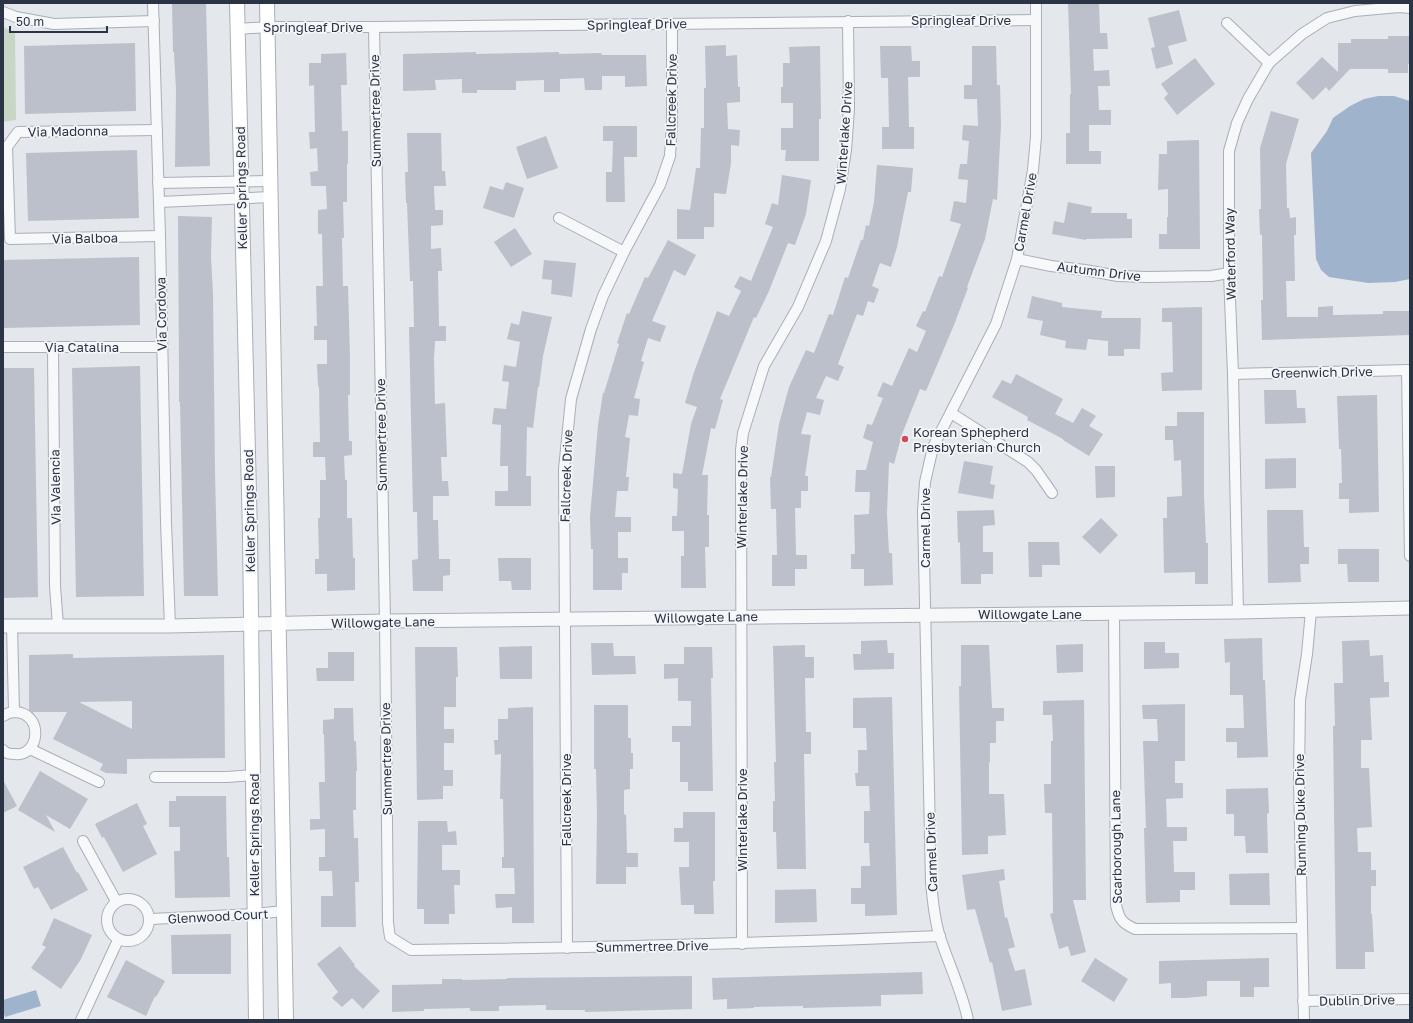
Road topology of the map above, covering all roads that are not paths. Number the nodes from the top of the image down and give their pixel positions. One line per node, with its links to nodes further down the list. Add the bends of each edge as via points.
1 (153, 3): 8 (street, Via Cordova)
2 (237, 3): 14 (main road, Keller Springs Road)
3 (267, 3): 12 (main road, Keller Springs Road)
4 (1036, 3): 7 (street, Carmel Drive)
5 (1410, 8): 15 (street, Waterford Way, via 1355,11 1327,18 1302,34)
6 (3, 12): 8 (street, via 54,24)
7 (1036, 20): 9 (street, Springleaf Drive); 27 (street, Carmel Drive, via 1036,137 1033,170)
8 (154, 21): 16 (street, Via Cordova)
9 (848, 21): 11 (street, Springleaf Drive); 42 (street, Winterlake Drive, via 849,109 840,189 826,241 798,307 764,366 743,433)
10 (1227, 23): 15 (street)
11 (672, 24): 13 (street, Springleaf Drive); 26 (street, Fallcreek Drive, via 670,156 660,185)
12 (268, 27): 13 (street, Springleaf Drive); 14 (street, Springleaf Drive); 17 (main road, Keller Springs Road)
13 (374, 27): 44 (street, Summertree Drive)
14 (237, 29): 18 (main road, Keller Springs Road)
15 (1269, 63): 28 (street, Waterford Way, via 1237,123 1229,151)
16 (157, 130): 19 (street, Via Cordova); 25 (street, Via Madonna, via 18,132 7,147)
17 (270, 181): 18 (street); 20 (main road, Keller Springs Road)
18 (241, 182): 19 (street); 21 (main road, Keller Springs Road)
19 (158, 183): 22 (street, Via Cordova)
20 (271, 197): 21 (street); 46 (main road, Keller Springs Road)
21 (241, 198): 22 (street); 45 (main road, Keller Springs Road)
22 (159, 202): 24 (street, Via Cordova)
23 (559, 218): 26 (street)
24 (160, 236): 25 (street, Via Balboa); 31 (street, Via Cordova)
25 (10, 240)
26 (624, 252): 43 (street, Fallcreek Drive, via 603,296 571,399 564,469)
27 (1017, 259): 28 (street, Autumn Drive, via 1118,276 1211,276); 34 (street, Carmel Drive, via 996,324)
28 (1229, 273): 33 (street, Waterford Way)
29 (3, 347): 30 (street, Via Catalina)
30 (53, 347): 31 (street, Via Catalina); 48 (street, Via Valencia, via 55,586)
31 (161, 347): 49 (street, Via Cordova)
32 (1409, 370): 33 (street, Greenwich Drive); 36 (street)
33 (1233, 374): 39 (street, Waterford Way)
34 (951, 413): 35 (street, via 1028,462); 41 (street, Carmel Drive, via 933,447 924,482)
35 (1052, 493)
36 (1410, 556)
37 (1410, 608): 38 (street, Willowgate Lane)
38 (1311, 611): 39 (street, Willowgate Lane); 62 (street, Running Duke Drive, via 1300,700)
39 (1238, 612): 40 (street, Willowgate Lane)
40 (1114, 614): 41 (street, Willowgate Lane); 62 (street, Scarborough Lane, via 1116,905 1119,916 1125,925 1135,929)
41 (926, 615): 42 (street, Willowgate Lane); 63 (street, Carmel Drive, via 931,882 933,909)
42 (741, 617): 43 (street, Willowgate Lane); 65 (street, Winterlake Drive)
43 (564, 619): 44 (street, Willowgate Lane); 66 (street, Fallcreek Drive)
44 (384, 621): 46 (street, Willowgate Lane); 66 (street, Summertree Drive, via 390,937 411,950)
45 (251, 624): 46 (street, Willowgate Lane); 49 (street, Willowgate Lane); 54 (main road, Keller Springs Road)
46 (279, 624): 59 (main road, Keller Springs Road)
47 (7, 626): 48 (street, Willowgate Lane); 50 (street)
48 (58, 626): 49 (street, Willowgate Lane)
49 (170, 626)
50 (14, 711): 51 (street); 52 (street, via 26,715 35,724 36,738)
51 (3, 716)
52 (30, 749): 53 (street, via 19,754 6,753); 56 (street)
53 (3, 750)
54 (254, 775): 55 (street); 60 (main road, Keller Springs Road)
55 (155, 777)
56 (99, 782)
57 (83, 841): 58 (street)
58 (116, 901): 61 (street, Glenwood Court, via 131,898 145,905); 64 (street, via 107,914 108,929)
59 (284, 911): 60 (street, Glenwood Court); 71 (main road, Keller Springs Road)
60 (254, 914): 61 (street, Glenwood Court); 70 (main road, Keller Springs Road)
61 (150, 919): 64 (street, Glenwood Court, via 146,934 133,942)
62 (1302, 928): 68 (street, Running Duke Drive)
63 (940, 936): 65 (street, Summertree Drive); 72 (street, Carmel Drive, via 965,1004)
64 (118, 940): 69 (street)
65 (742, 944): 66 (street, Summertree Drive)
66 (567, 948)
67 (1410, 999): 68 (street, Dublin Drive)
68 (1303, 1001): 73 (street, Running Duke Drive)
69 (81, 1020)
70 (256, 1020)
71 (286, 1020)
72 (968, 1020)
73 (1304, 1020)

